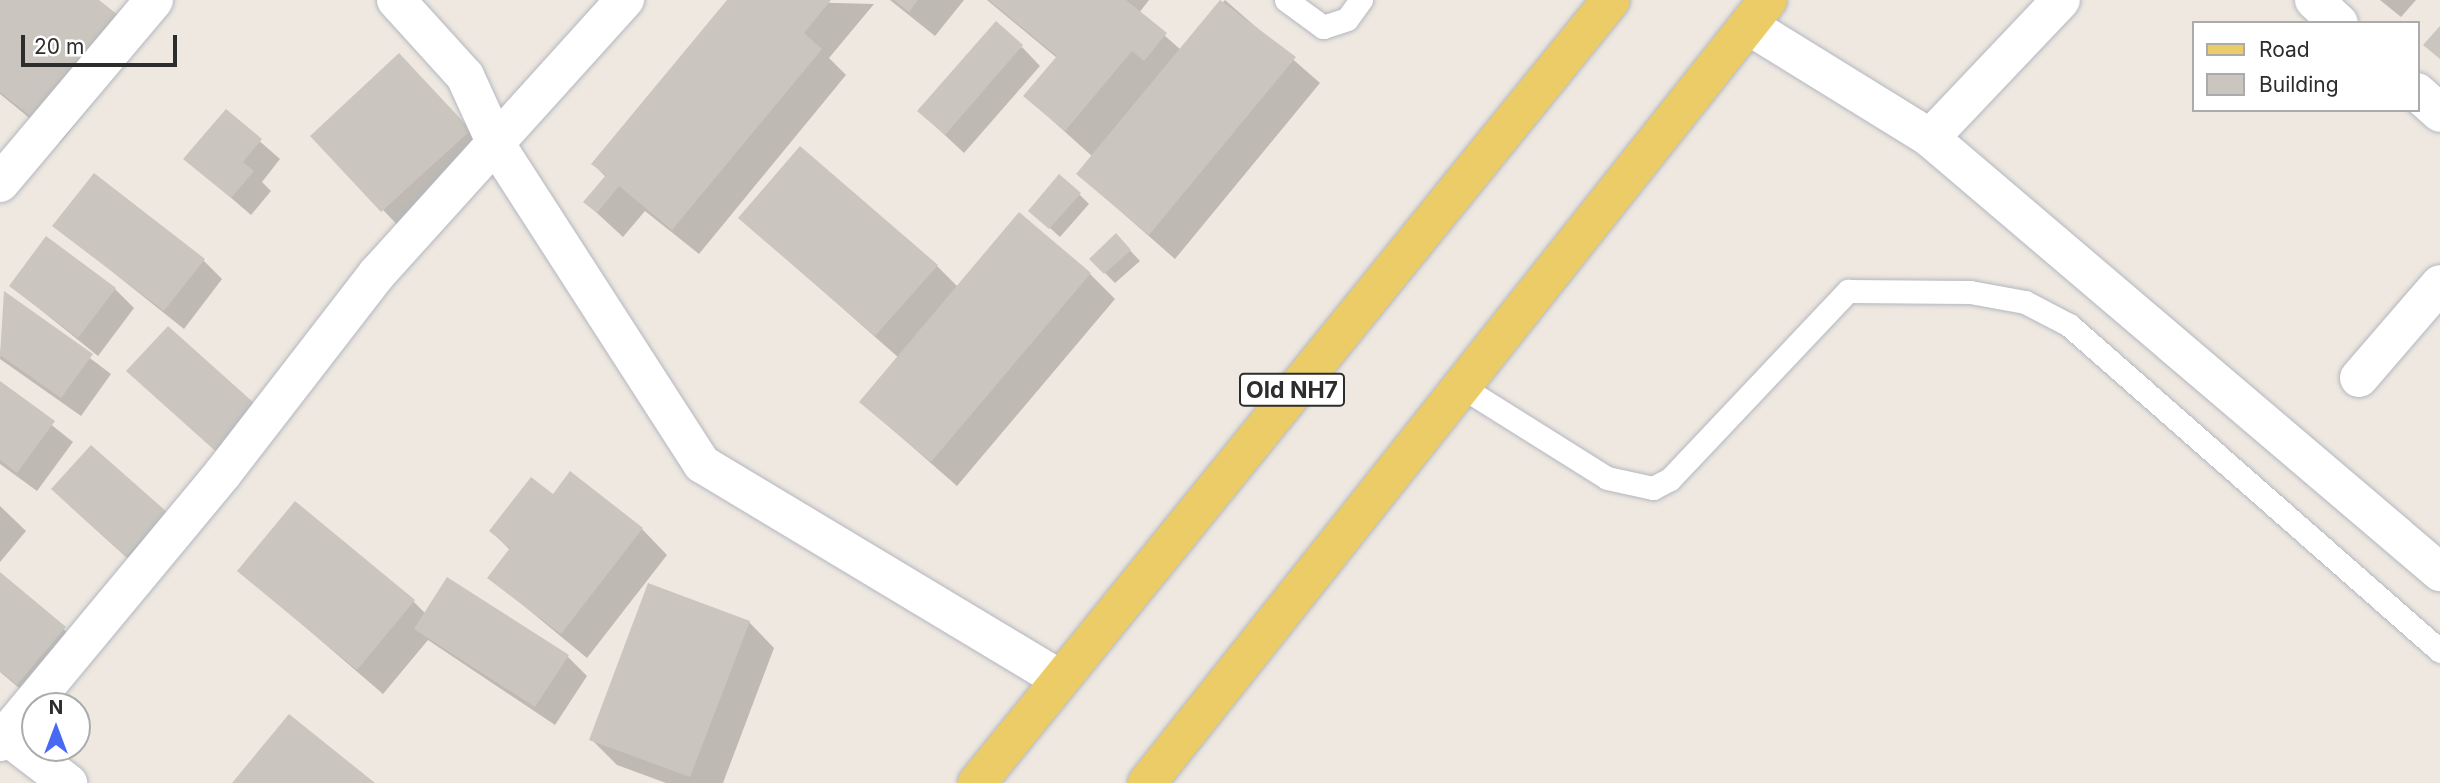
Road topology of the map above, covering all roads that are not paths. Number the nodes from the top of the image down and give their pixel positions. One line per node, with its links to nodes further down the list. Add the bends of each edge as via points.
1 (154, 0): 15 (street)
2 (396, 0): 14 (street, via 465,76)
3 (625, 0): 14 (street)
4 (1286, 0): 5 (lane, via 1323,26 1347,19)
5 (1361, 0)
6 (1611, 0): 21 (main road, Old NH7)
7 (2061, 0): 13 (street)
8 (2314, 0): 10 (street)
9 (1758, 13): 13 (street); 18 (main road)
10 (2337, 21)
11 (2419, 94): 12 (street)
12 (2440, 113)
13 (1930, 138): 19 (street)
14 (497, 146): 21 (street, via 702,464); 22 (street, via 377,274 223,473)
15 (0, 183)
16 (2440, 284): 17 (street)
17 (2359, 378)
18 (1462, 387): 20 (lane, via 1607,478 1653,488 1670,479 1848,290 1970,292 2025,302 2069,325); 25 (main road)
19 (2440, 572)
20 (2440, 651)
21 (1058, 678): 24 (main road, Old NH7)
22 (2, 736): 23 (street)
23 (68, 783)
24 (977, 783)
25 (1147, 783)

